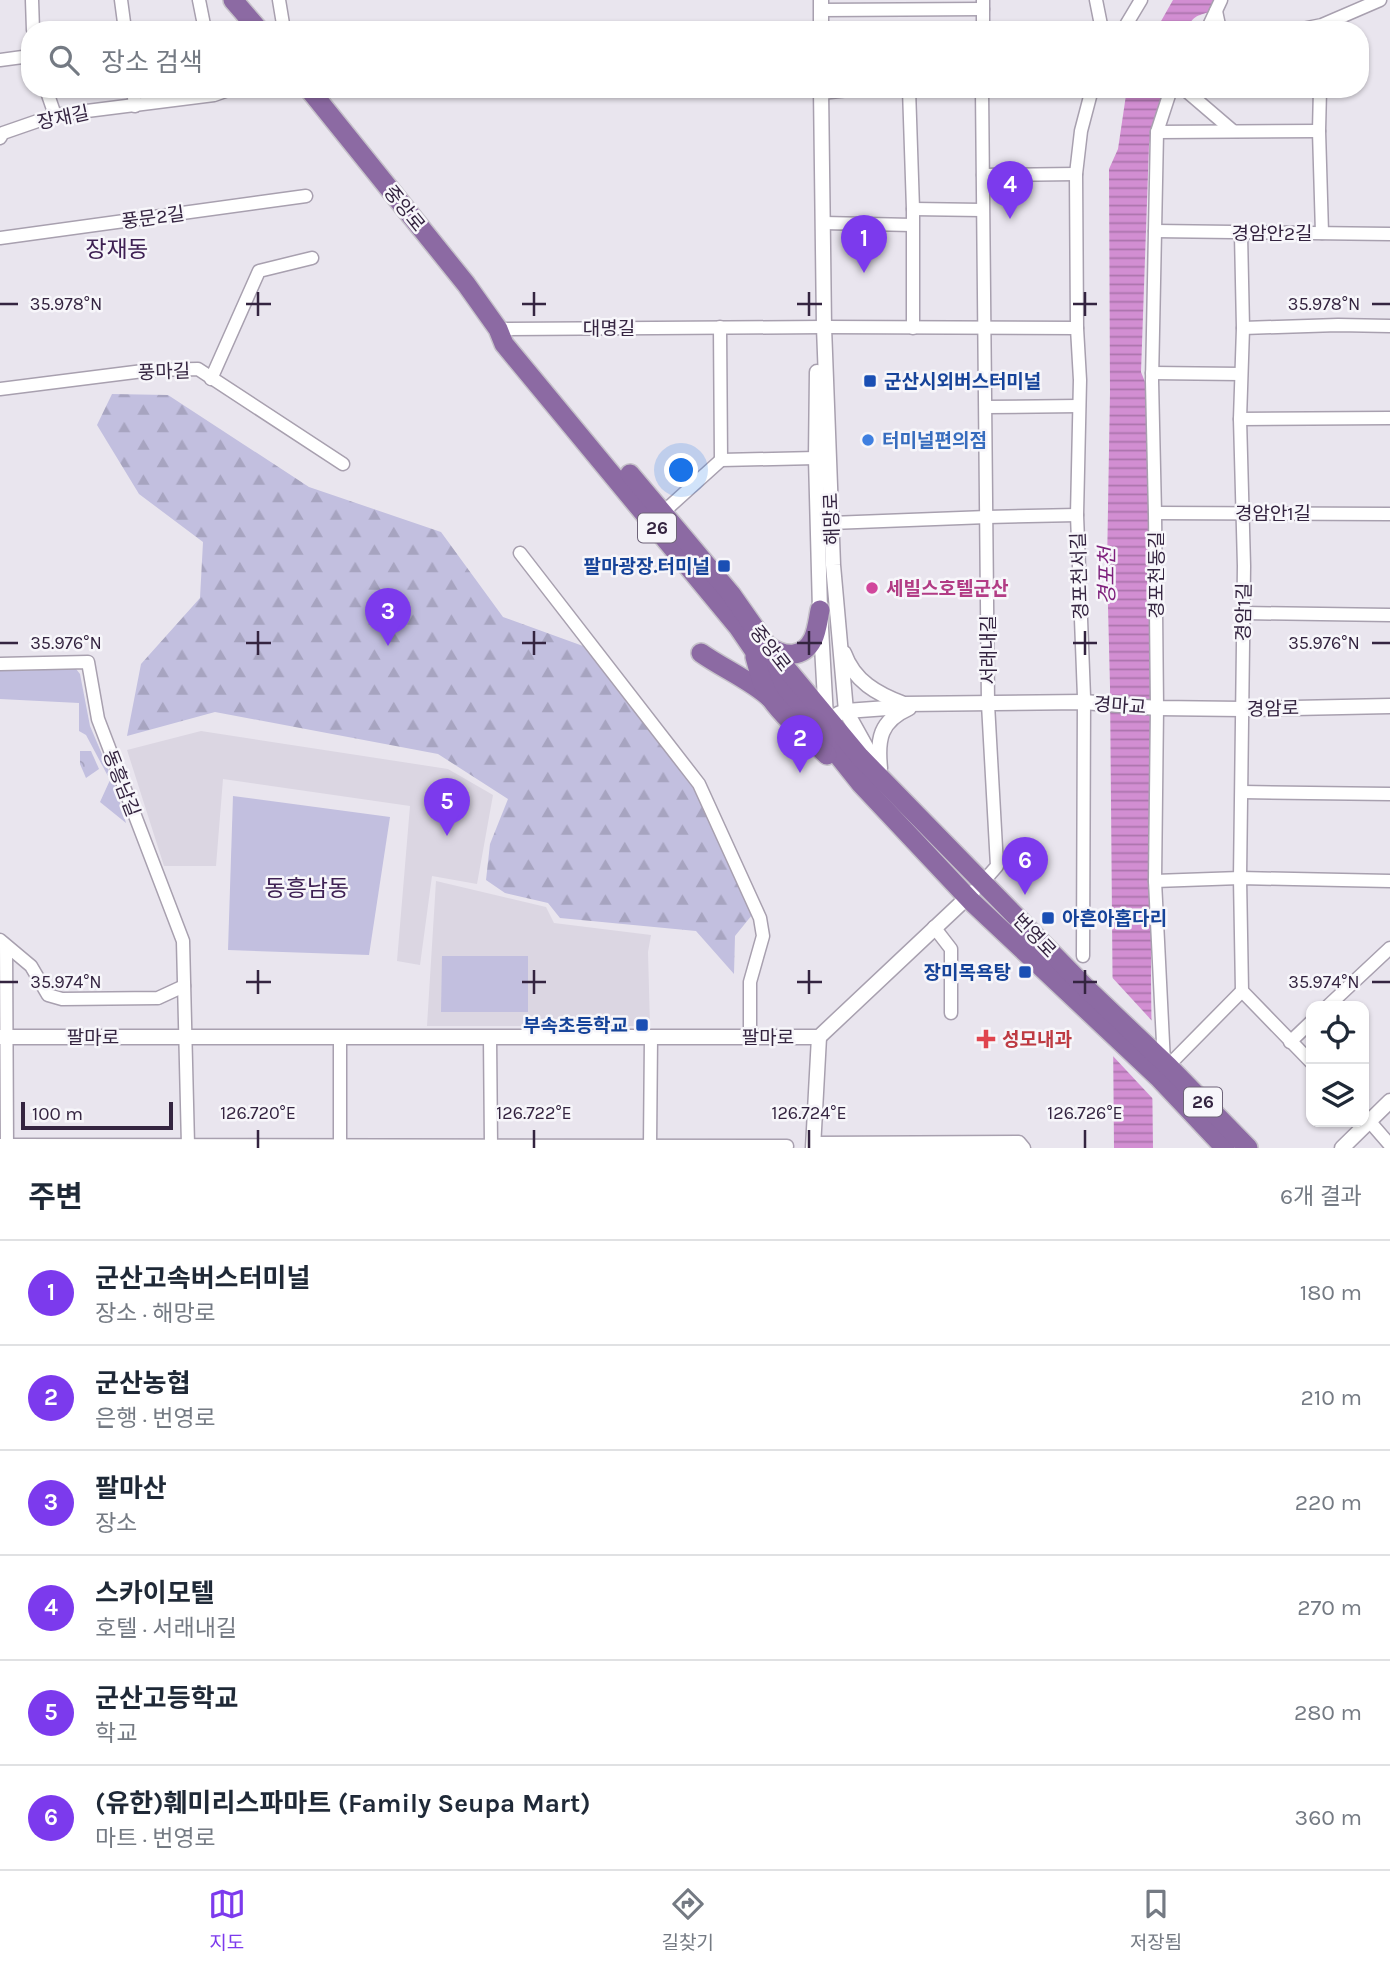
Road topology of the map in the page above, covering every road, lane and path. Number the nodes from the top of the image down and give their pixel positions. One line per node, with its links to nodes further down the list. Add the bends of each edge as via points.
1 (32, 0): 11 (street)
2 (121, 0): 12 (street)
3 (199, 0): 13 (street)
4 (233, 0): 14 (main road)
5 (278, 0): 15 (street)
6 (1096, 0): 16 (street)
7 (1141, 0): 17 (street)
8 (1380, 0): 18 (street)
9 (983, 4): 10 (street)
10 (821, 5)
11 (33, 21)
12 (124, 21)
13 (203, 21)
14 (251, 21)
15 (282, 21)
16 (1100, 21)
17 (1128, 21)
18 (1335, 21)
19 (21, 57): 20 (street)
20 (0, 60)
21 (49, 98): 33 (street)
22 (134, 98): 32 (street)
23 (180, 98): 32 (street, 장재길)
24 (316, 98): 58 (main road, 중앙로 / 26)
25 (821, 98): 43 (street, 해망로)
26 (909, 98): 41 (street)
27 (982, 98): 39 (street, 서래내길)
28 (1090, 98): 38 (street, 경포천서길)
29 (1168, 98): 36 (street, 경포천동길)
30 (1194, 98): 34 (street)
31 (1320, 98): 35 (street)
32 (135, 106): 33 (street, 장재길)
33 (55, 114): 37 (street, 장재길)
34 (1233, 131): 35 (street); 36 (street)
35 (1319, 131): 47 (street)
36 (1157, 132): 45 (street, 경포천동길)
37 (0, 138)
38 (1076, 174): 39 (street); 56 (street, 경포천서길)
39 (983, 175): 42 (street, 서래내길)
40 (306, 196): 49 (street, 풍문2길)
41 (913, 209): 42 (street); 44 (street)
42 (982, 211): 55 (street, 서래내길)
43 (824, 223): 44 (street); 53 (street, 해망로)
44 (912, 225): 54 (street)
45 (1154, 231): 46 (street, 경암안2길); 59 (street, 경포천동길)
46 (1241, 233): 47 (street, 경암안2길); 57 (street, 경암1길)
47 (1322, 233): 48 (street, 경암안2길)
48 (1390, 234)
49 (0, 238)
50 (312, 258): 61 (street, via 259,271)
51 (1390, 326): 57 (street)
52 (720, 327): 53 (street, 대명길); 58 (street, 대명길); 68 (street)
53 (824, 327): 54 (street); 67 (street, 해망로, via 817,342); 76 (street, 해망로)
54 (913, 328): 55 (street)
55 (984, 328): 56 (street); 64 (street, 서래내길)
56 (1077, 328): 63 (street, 경포천서길)
57 (1243, 328): 60 (street, 경암1길)
58 (498, 329): 74 (main road, 중앙로 / 26, via 504,344)
59 (1153, 373): 60 (street); 71 (street, 경포천동길)
60 (1241, 374): 66 (street, 경암1길)
61 (211, 379): 62 (street, 풍마길, via 198,369 151,370); 69 (street, 풍마길)
62 (0, 388)
63 (1079, 406): 64 (street); 73 (street, 경포천서길)
64 (986, 407): 75 (street, 서래내길)
65 (1390, 418): 66 (street)
66 (1240, 419): 70 (street, 경암1길)
67 (816, 458): 68 (street); 78 (street, 해망로)
68 (721, 460): 74 (street)
69 (343, 464)
70 (1241, 512): 71 (street, 경암안1길); 72 (street, 경암안1길); 79 (street, 경암1길)
71 (1155, 513): 90 (street, 경포천동길)
72 (1390, 514)
73 (1077, 515): 75 (street); 86 (street, 경포천서길)
74 (658, 517): 81 (main road, 중앙로 / 26); 83 (main road, 중앙로 / 26, via 731,594)
75 (987, 517): 76 (street); 87 (street, 서래내길)
76 (831, 523): 82 (street, 해망로)
77 (520, 553): 117 (street, via 698,784 760,918 763,936 750,982)
78 (820, 611): 83 (main road, via 813,639 801,651 786,655); 93 (street, 해망로)
79 (1243, 613): 80 (street); 91 (street, 경암1길)
80 (1390, 615)
81 (738, 627): 83 (main road, 중앙로 / 26); 85 (main road, via 744,646 740,657 722,660 701,653)
82 (839, 638): 88 (street, via 848,664 872,690); 92 (street, 해망로)
83 (759, 647): 85 (main road, via 763,685); 93 (main road, 중앙로 / 26)
84 (0, 664): 107 (street, 동흥남길, via 88,662 97,719 183,941)
85 (771, 699): 95 (main road, via 806,737)
86 (1084, 702): 87 (street); 90 (street, 경마교); 106 (street, 경포천서길)
87 (988, 704): 88 (street); 101 (street, 서래내길, via 997,866)
88 (916, 705): 92 (street); 94 (street, via 884,726 878,749)
89 (1390, 706): 91 (street, 경암로)
90 (1157, 708): 91 (street, 경암로); 99 (street, 경포천동길)
91 (1243, 709): 96 (street, 경암1길)
92 (846, 711): 93 (street); 94 (street)
93 (821, 723): 94 (main road, 번영로 / 26); 95 (main road, 번영로 / 26)
94 (883, 778): 101 (main road, 번영로 / 26)
95 (861, 784): 102 (main road, 번영로 / 26)
96 (1242, 792): 97 (street); 98 (street, 경암1길)
97 (1390, 794)
98 (1240, 878): 99 (street); 100 (street); 108 (street, 경암1길)
99 (1155, 881): 121 (street, 경포천동길)
100 (1390, 881)
101 (983, 882): 102 (street, 팔마로); 121 (main road, 번영로 / 26)
102 (968, 897): 103 (street, 팔마로); 121 (main road, 번영로 / 26, via 1086,1007)
103 (934, 927): 110 (street, via 951,949); 118 (street, 팔마로)
104 (3, 943): 107 (street, via 31,966 48,995 62,999 158,998); 112 (street)
105 (1390, 948): 109 (street)
106 (1083, 956)
107 (184, 986): 113 (street, 동흥남길)
108 (1242, 991): 119 (street); 121 (street)
109 (1333, 1001)
110 (951, 1013)
111 (1306, 1027): 119 (street)
112 (3, 1037): 113 (street, 팔마로); 131 (street)
113 (185, 1037): 114 (street, 팔마로); 126 (street)
114 (340, 1037): 115 (street, 팔마로); 127 (street)
115 (491, 1037): 116 (street, 팔마로); 132 (street)
116 (651, 1037): 117 (street, 팔마로); 128 (street)
117 (750, 1037): 118 (street, 팔마로)
118 (819, 1037): 129 (street)
119 (1290, 1042): 120 (street)
120 (1306, 1057)
121 (1162, 1066): 138 (main road, 번영로 / 26); 139 (main road, 번영로 / 26)
122 (1390, 1101): 123 (street)
123 (1369, 1117)
124 (1369, 1120): 130 (street)
125 (1360, 1127): 140 (street)
126 (188, 1145): 131 (street); 134 (street)
127 (340, 1145): 134 (street); 135 (street)
128 (650, 1145): 132 (street); 133 (street)
129 (814, 1145): 137 (street, via 1019,1142)
130 (1390, 1145)
131 (5, 1146)
132 (491, 1146): 136 (street)
133 (787, 1146)
134 (241, 1147)
135 (399, 1147): 136 (street)
136 (470, 1147)
137 (1024, 1148)
138 (1225, 1148)
139 (1248, 1148)
140 (1342, 1148)

